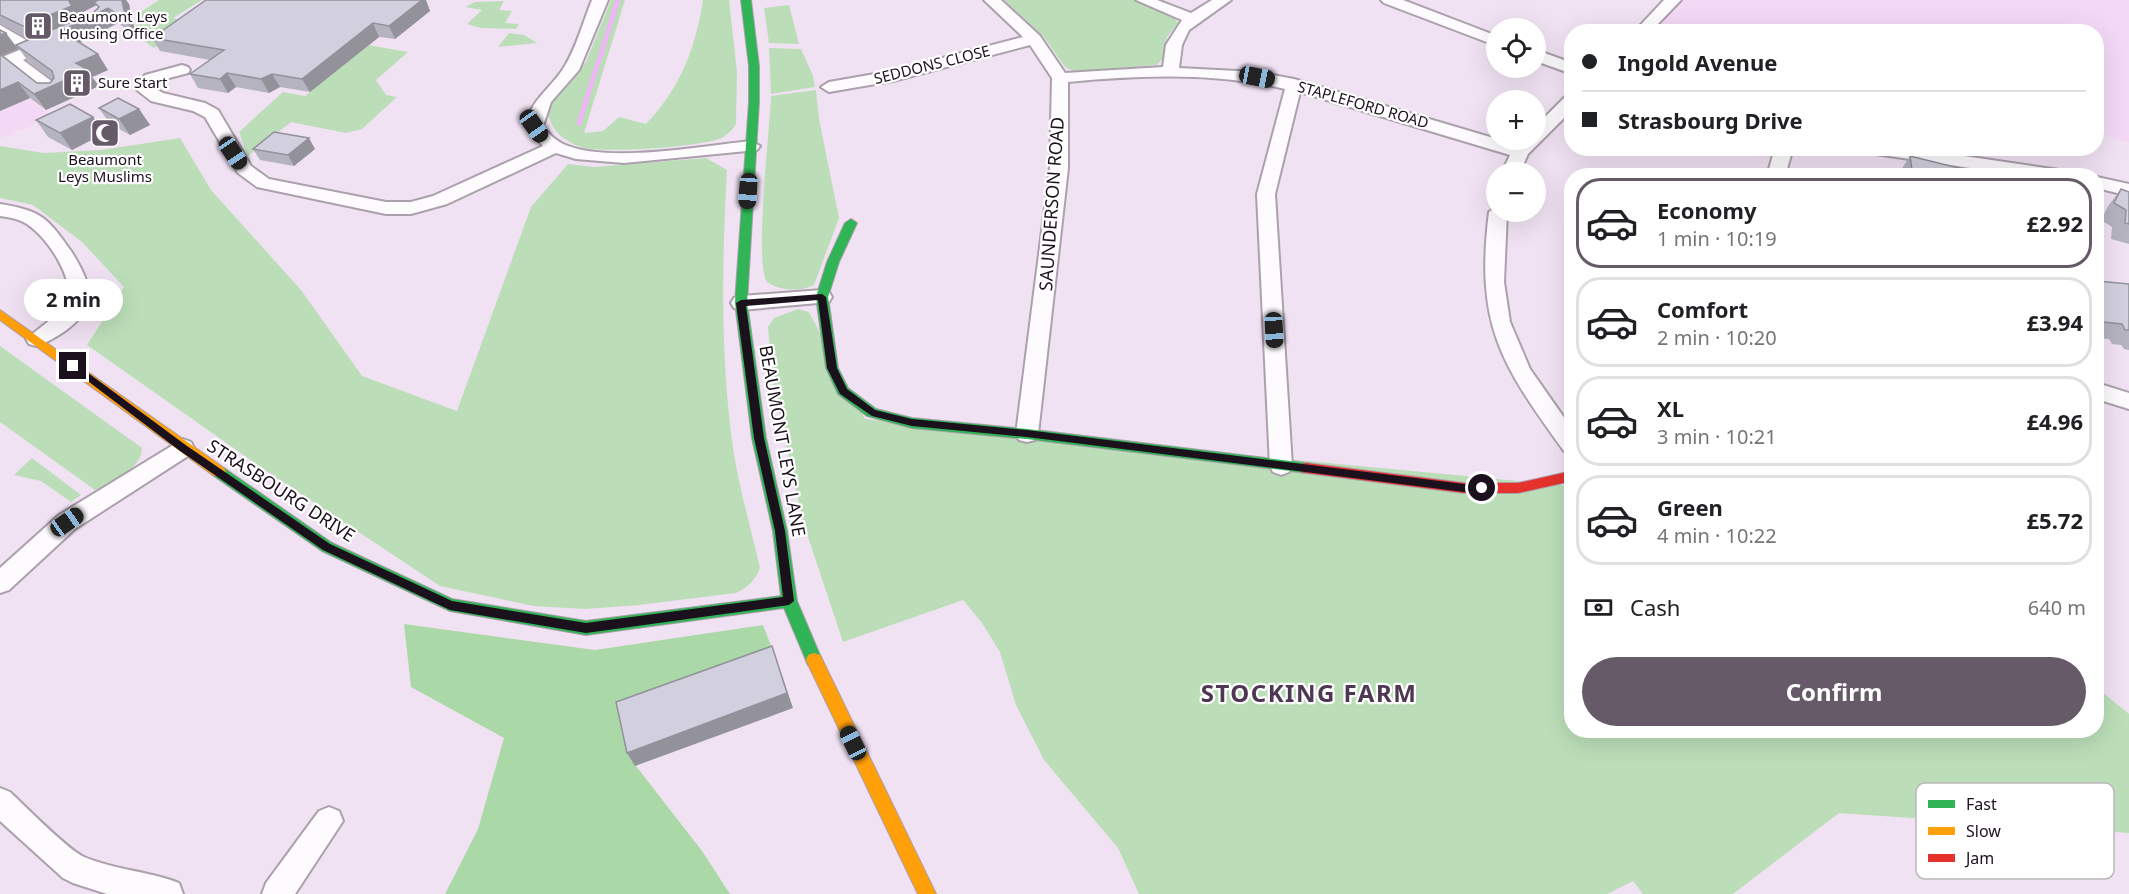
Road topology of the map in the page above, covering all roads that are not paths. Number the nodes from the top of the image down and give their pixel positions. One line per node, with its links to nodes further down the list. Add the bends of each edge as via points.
1 (600, 0): 28 (street, via 571,70 537,112 534,126)
2 (746, 0): 27 (street, BEAUMONT LEYS LANE, via 754,66)
3 (992, 0): 13 (street)
4 (1144, 0): 8 (street)
5 (1223, 0): 8 (street)
6 (1389, 0): 12 (street)
7 (1673, 0): 9 (street)
8 (1192, 19): 19 (street, via 1173,41)
9 (1649, 24)
10 (0, 30): 14 (street)
11 (66, 36): 14 (street)
12 (1486, 37)
13 (1034, 39): 20 (street); 22 (street, SEDDONS CLOSE, via 893,76)
14 (30, 48): 16 (street)
15 (1546, 59): 17 (street)
16 (6, 61): 23 (street)
17 (1564, 66)
18 (182, 70): 28 (street, via 151,78 145,90 212,114 244,169 263,183 284,189 386,208 411,208 440,201)
19 (1171, 72): 20 (street, STAPLEFORD ROAD); 21 (street, STAPLEFORD ROAD, via 1257,77)
20 (1060, 78): 42 (street, SAUNDERSON ROAD, via 1059,168)
21 (1294, 84): 26 (street, STAPLEFORD ROAD); 45 (street, via 1266,194)
22 (829, 87)
23 (56, 93)
24 (1564, 108): 25 (street)
25 (1546, 126)
26 (1486, 135)
27 (751, 146): 28 (street, via 597,158); 37 (street, BEAUMONT LEYS LANE)
28 (556, 147)
29 (1925, 156): 30 (street)
30 (2010, 168)
31 (2104, 184): 32 (street)
32 (2129, 190)
33 (0, 210): 39 (street, via 20,213 37,223 78,279 82,292 79,305)
34 (1497, 222): 43 (street, via 1493,252 1500,322 1527,384)
35 (851, 223): 36 (street)
36 (822, 297): 37 (street); 42 (street, via 832,368 843,391 872,413 912,423)
37 (741, 303): 48 (street, BEAUMONT LEYS LANE, via 759,438 780,531)
38 (0, 314): 39 (street, STRASBOURG DRIVE)
39 (36, 339): 44 (street, STRASBOURG DRIVE)
40 (2104, 393): 41 (street)
41 (2129, 401)
42 (1027, 434): 45 (street)
43 (1564, 434)
44 (183, 448): 47 (street, via 67,522); 48 (street, STRASBOURG DRIVE, via 327,547 450,605 586,628)
45 (1281, 465): 46 (street, via 1464,488 1518,488)
46 (1564, 478)
47 (0, 583)
48 (789, 601): 53 (street, BEAUMONT LEYS LANE)
49 (0, 802): 51 (street, via 73,868 134,888)
50 (329, 820): 52 (street)
51 (168, 894)
52 (278, 894)
53 (927, 894)

